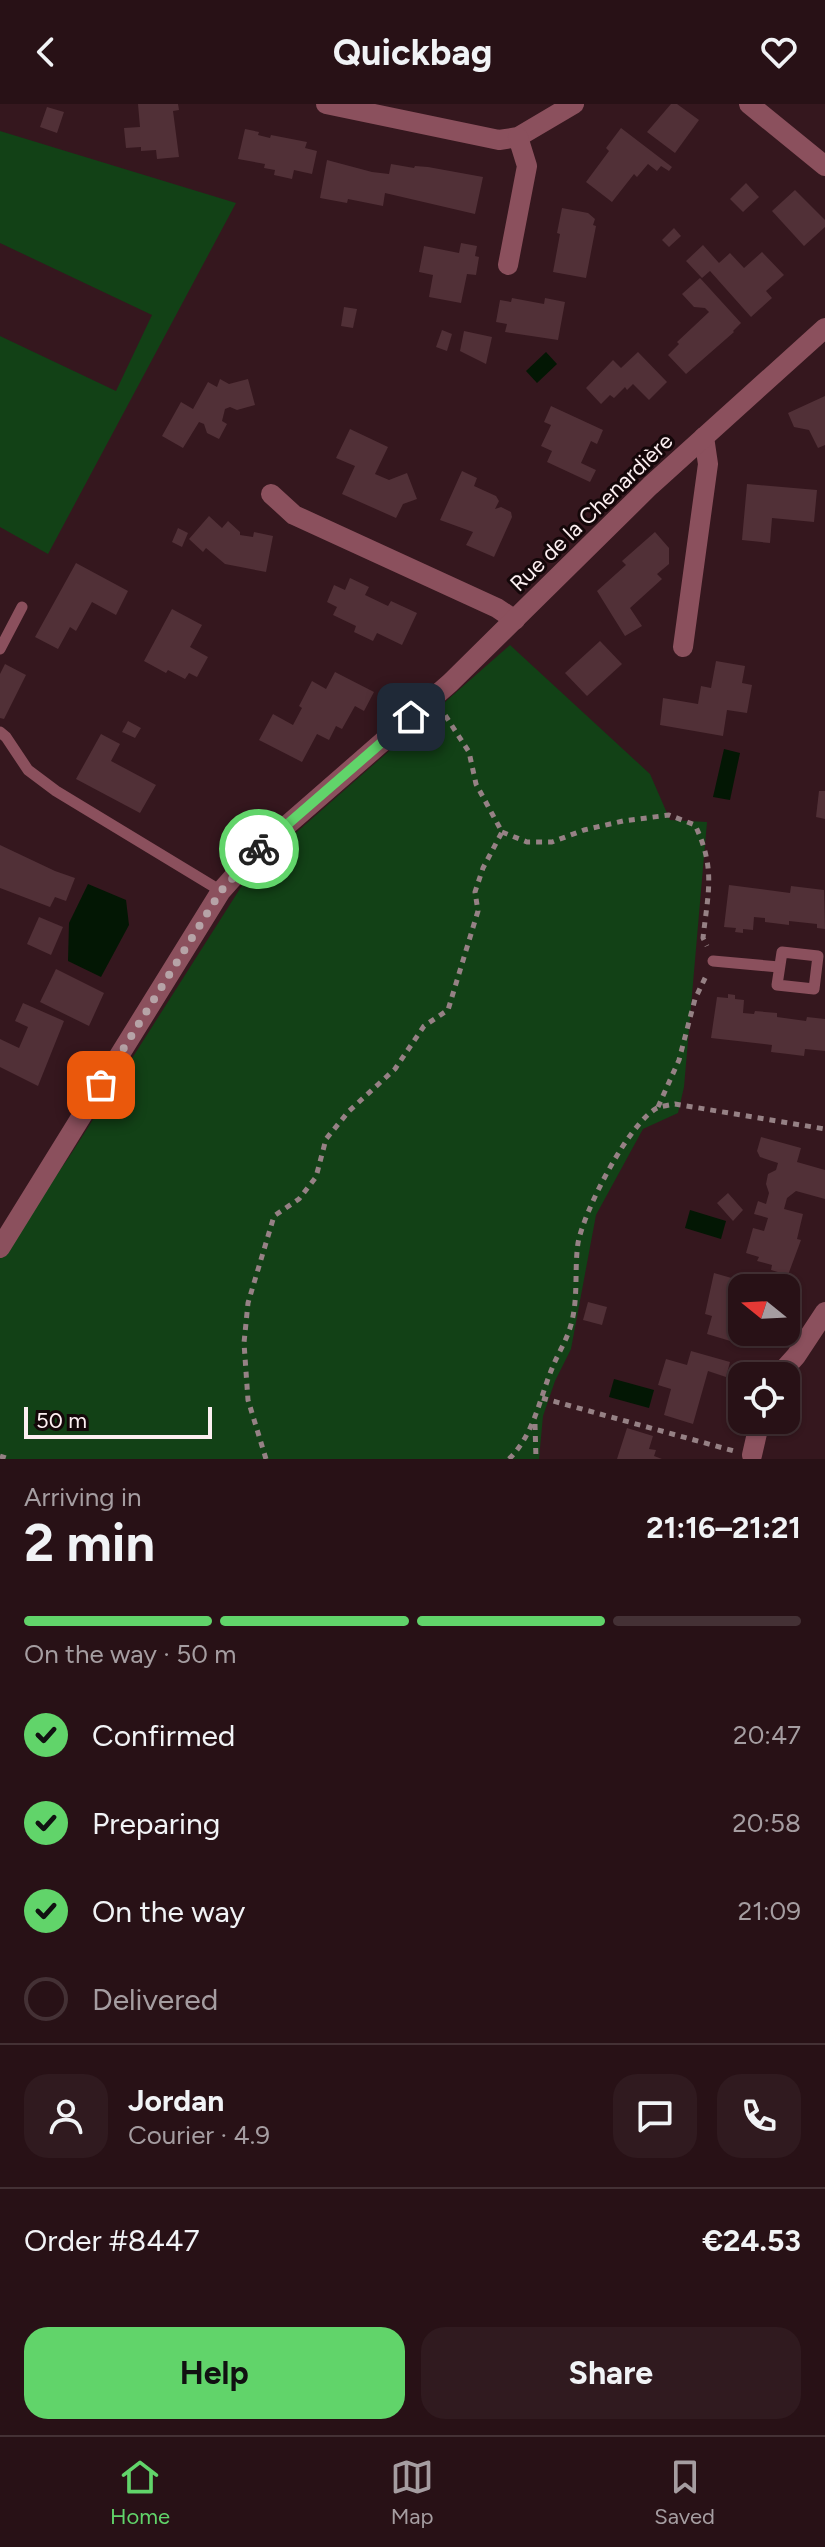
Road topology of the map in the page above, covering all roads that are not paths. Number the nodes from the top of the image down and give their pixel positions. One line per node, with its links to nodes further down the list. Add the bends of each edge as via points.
1 (326, 104): 4 (street, via 499,140)
2 (574, 104): 4 (street)
3 (749, 104): 5 (street)
4 (518, 137): 6 (street, via 527,166)
5 (825, 166)
6 (508, 265)
7 (825, 328): 8 (street, Rue de la Chenardière)
8 (704, 437): 11 (street, Rue de la Chenardière); 12 (street, Rue de la Chenardière, via 708,464)
9 (271, 494): 11 (street, via 294,515)
10 (22, 607): 13 (lane)
11 (515, 620): 15 (street, Rue de la Chenardière, via 254,854)
12 (683, 647)
13 (0, 649)
14 (0, 732): 15 (lane, via 28,770 56,791)
15 (221, 891): 19 (street, Rue de la Chenardière)
16 (713, 961): 17 (lane)
17 (779, 967): 18 (lane, via 782,952 818,956); 18 (lane, via 777,985 814,989)
18 (821, 974)
19 (0, 1248)
20 (825, 1312): 21 (street)
21 (791, 1362)
22 (757, 1434): 23 (street)
23 (752, 1455)

